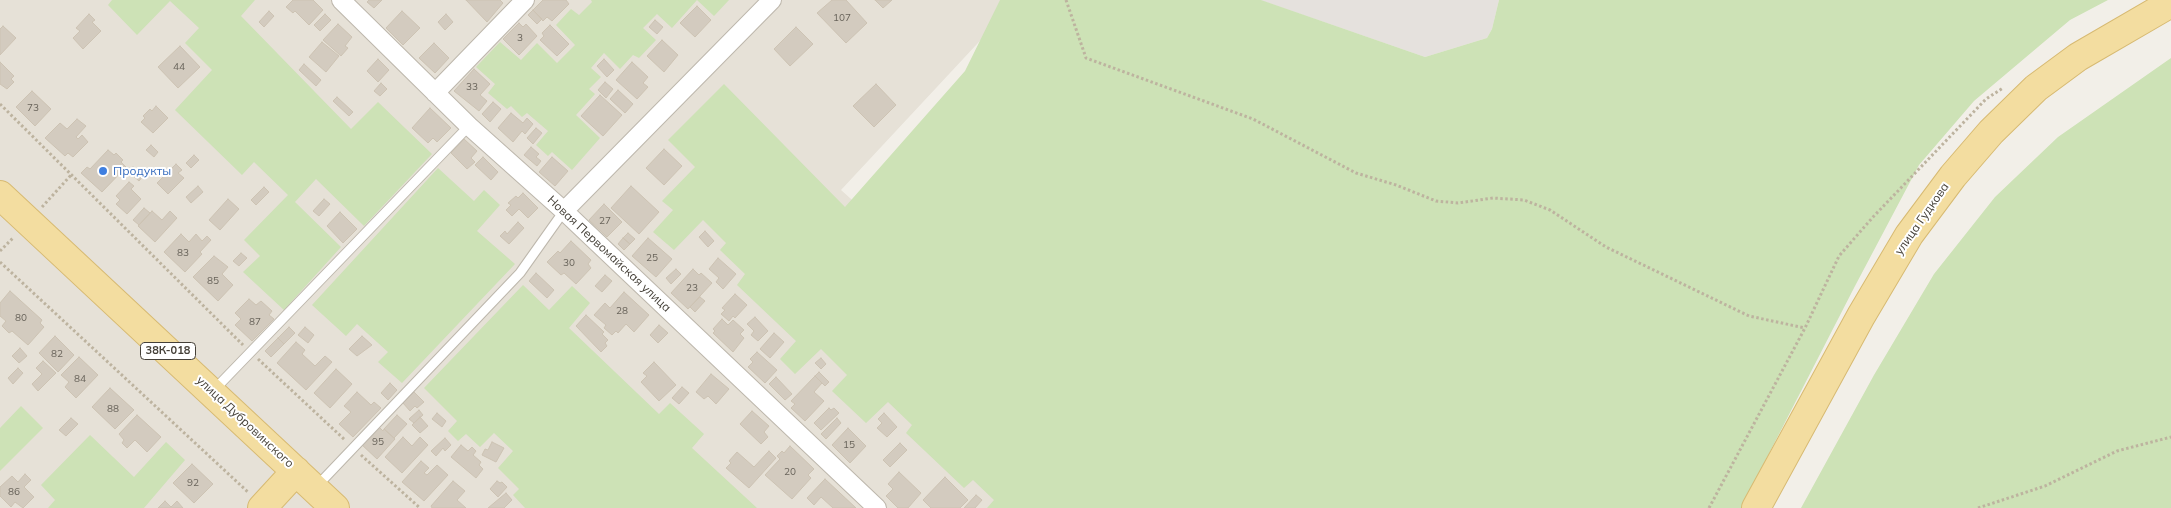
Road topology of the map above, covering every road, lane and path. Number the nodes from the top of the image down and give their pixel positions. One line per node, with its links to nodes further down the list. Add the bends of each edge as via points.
1 (341, 0): 6 (street, Новая Первомайская улица)
2 (525, 0): 6 (street)
3 (772, 0): 10 (street)
4 (1066, 0): 12 (path, via 1086,58 1253,119 1356,173 1436,201 1524,200 1550,210 1606,247 1749,316)
5 (2171, 3): 21 (main road, улица Гудкова, via 2078,57 2036,88 1990,132 1953,176 1909,235)
6 (435, 93): 8 (street, Новая Первомайская улица)
7 (0, 104): 13 (path)
8 (469, 126): 10 (street, Новая Первомайская улица); 13 (lane)
9 (3, 203): 14 (main road, улица Дубровинского / 38К-018)
10 (564, 211): 16 (lane, via 520,273); 20 (street, Новая Первомайская улица)
11 (0, 262): 18 (path)
12 (1805, 328)
13 (251, 352): 14 (lane); 16 (path)
14 (213, 392): 17 (main road, улица Дубровинского / 38К-018)
15 (2171, 437): 22 (path, via 2117,450 2045,486)
16 (353, 447): 17 (lane); 19 (path)
17 (319, 496): 18 (main road)
18 (263, 507)
19 (420, 508)
20 (877, 508)
21 (1756, 508)
22 (1978, 508)

